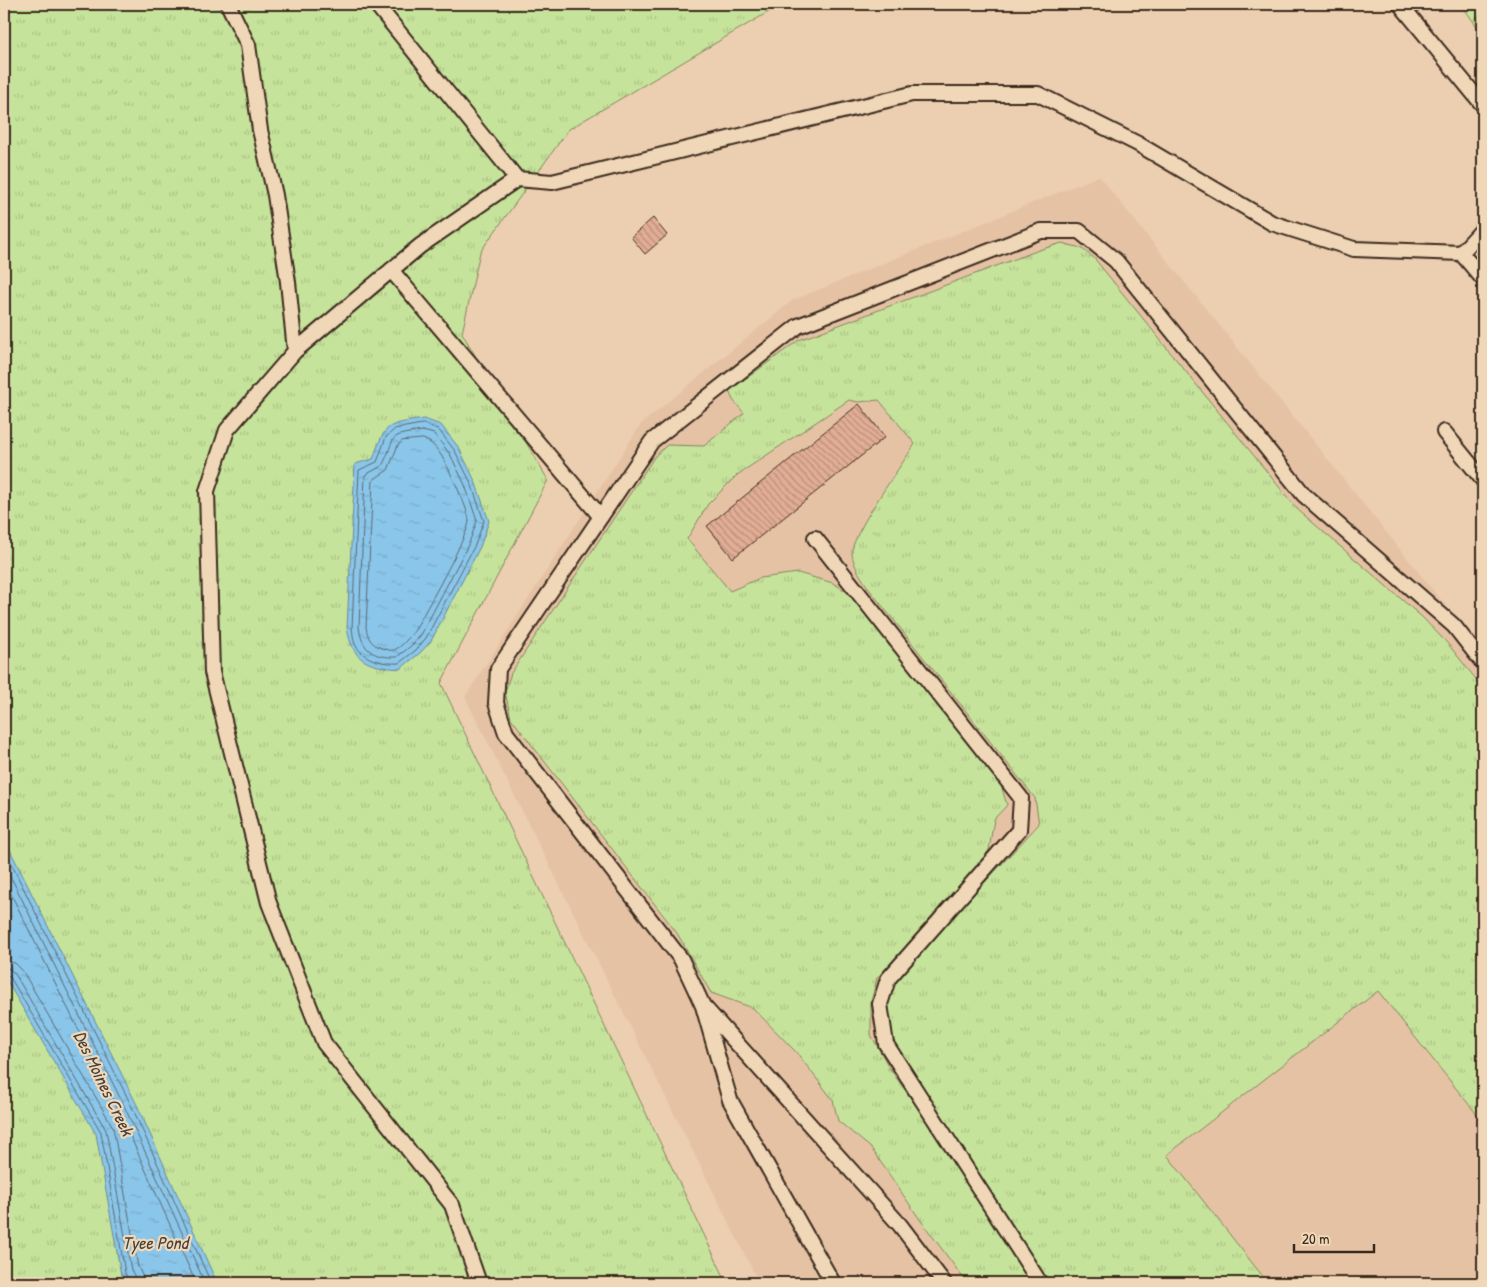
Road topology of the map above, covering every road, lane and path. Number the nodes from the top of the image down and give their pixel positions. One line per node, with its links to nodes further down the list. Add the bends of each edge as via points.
1 (228, 4): 10 (lane, via 248,45 260,130 275,195)
2 (376, 4): 5 (lane)
3 (1400, 4): 4 (lane)
4 (1483, 105)
5 (517, 179): 7 (lane, via 552,182 912,94 1038,94 1138,144 1272,223 1354,249); 8 (lane, via 420,246)
6 (1483, 230): 7 (lane)
7 (1462, 253): 9 (lane)
8 (392, 270): 10 (lane); 13 (lane)
9 (1483, 279)
10 (295, 351): 17 (lane, via 227,430 207,491 212,672 269,903 324,1043 452,1205)
11 (1444, 432): 12 (lane)
12 (1483, 480)
13 (601, 517): 15 (lane, via 652,441 798,326 1041,231 1079,231 1116,261 1304,495 1454,626); 16 (lane, via 498,669 496,703 506,733 681,960)
14 (815, 538): 20 (lane, via 1021,798 1019,830 888,979 880,1004 886,1044)
15 (1483, 663)
16 (703, 1006): 18 (lane, via 730,1100); 19 (lane, via 900,1226)
17 (479, 1283)
18 (833, 1283)
19 (944, 1283)
20 (1040, 1283)

